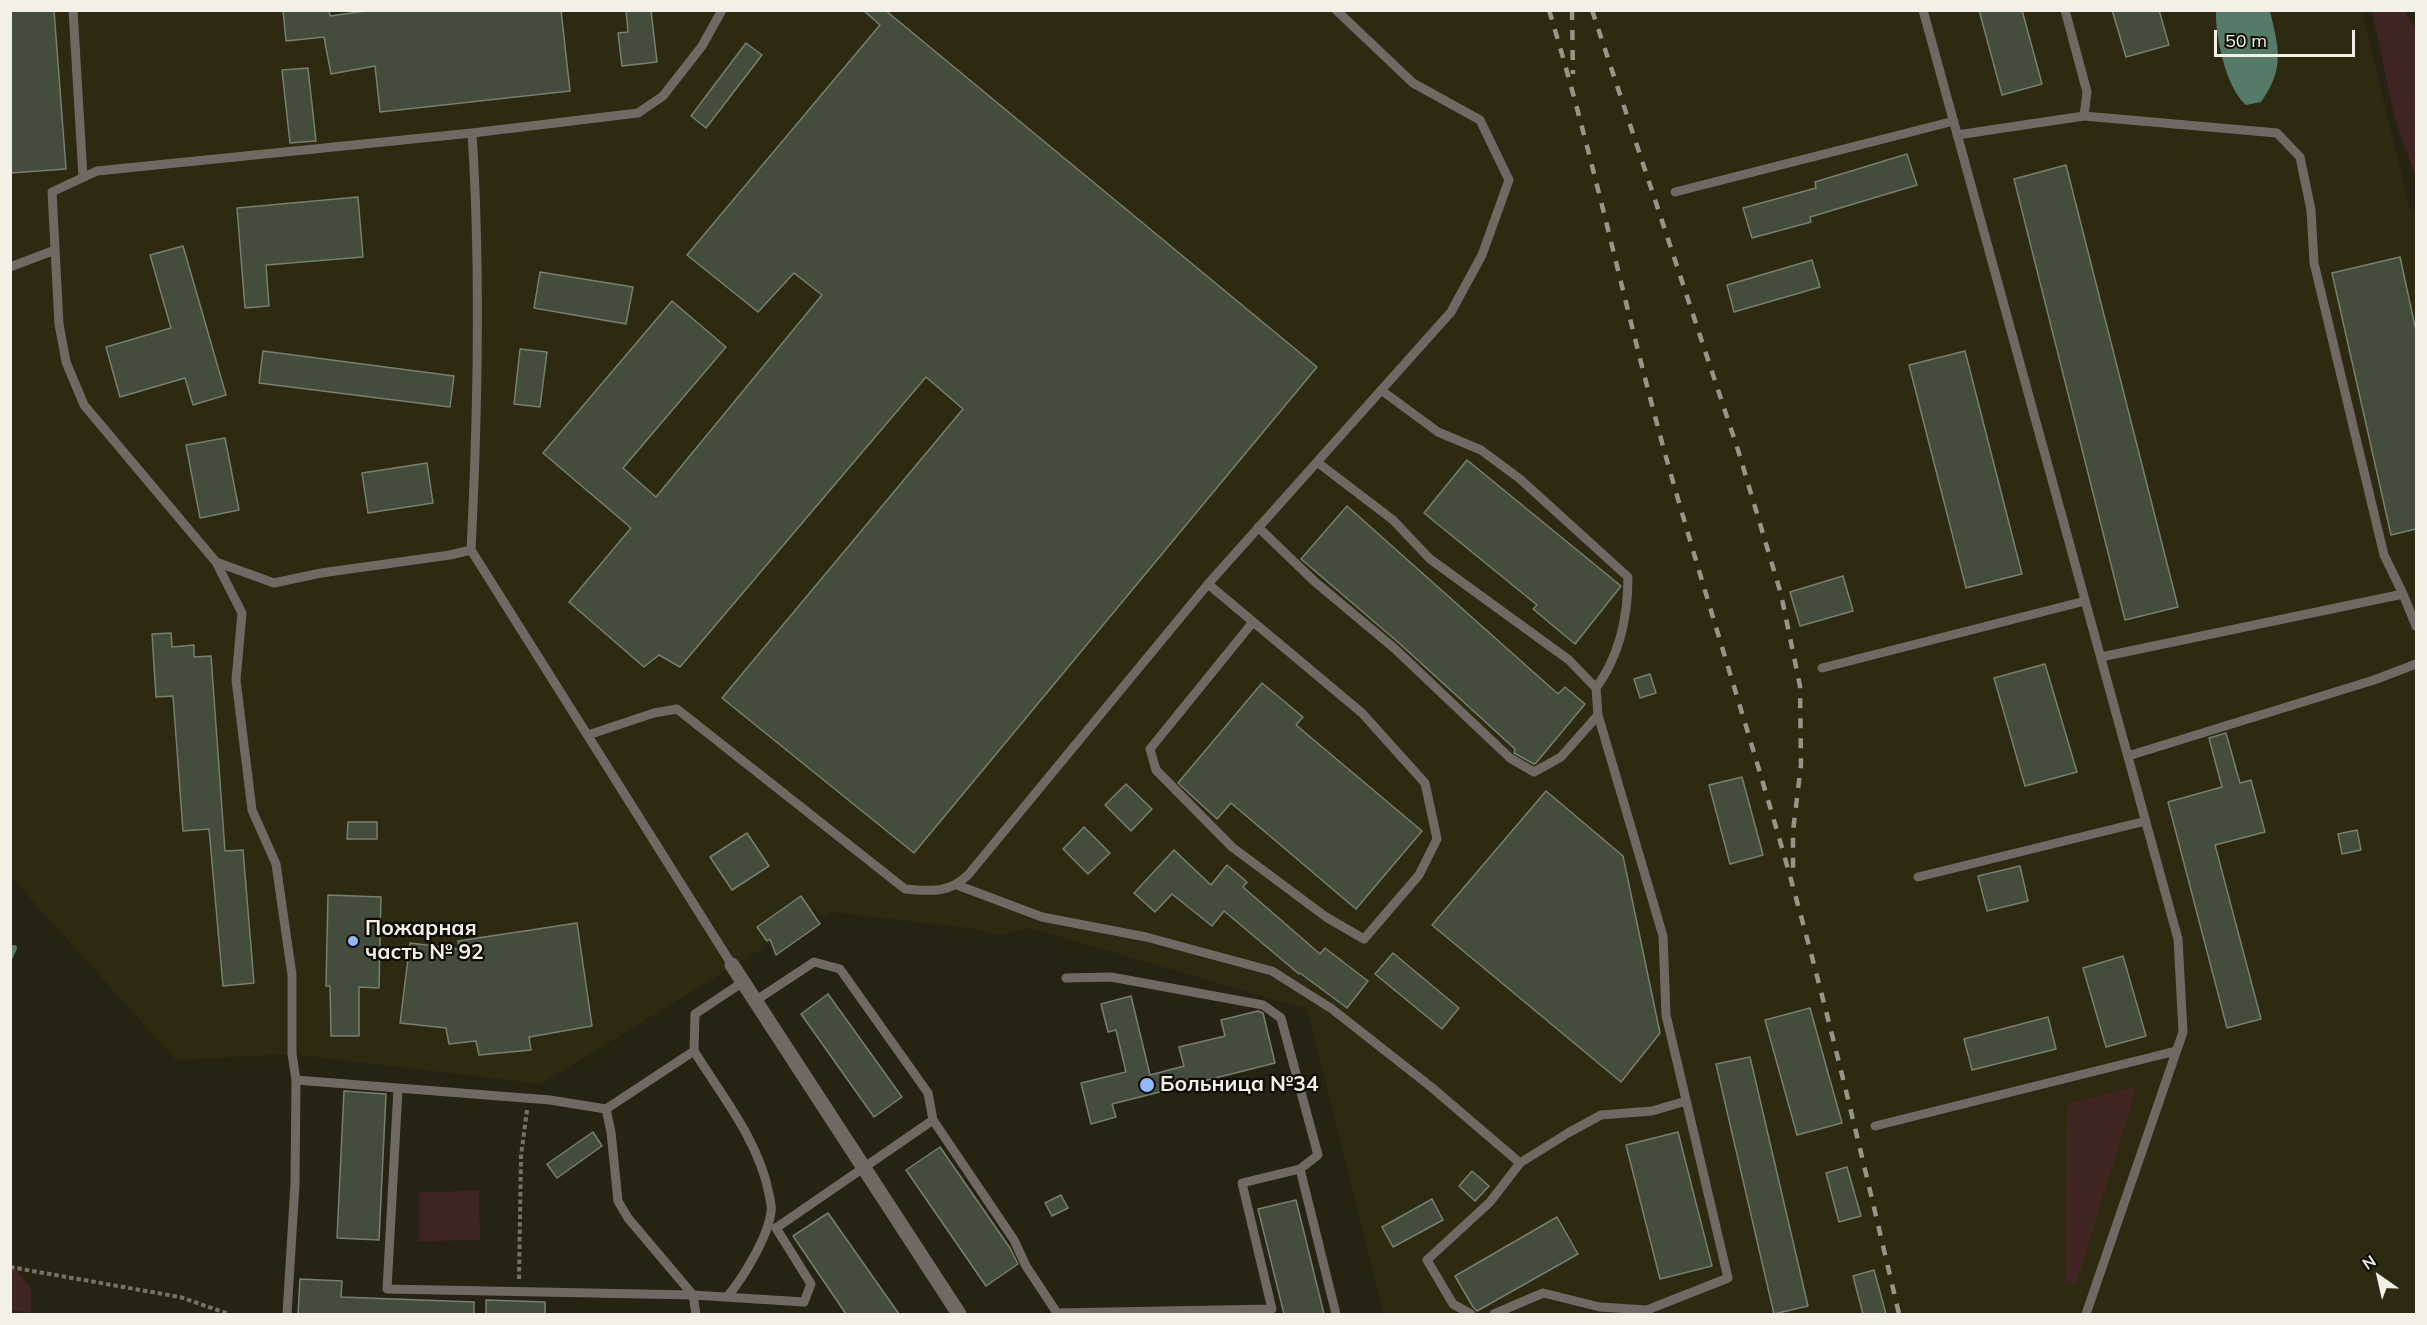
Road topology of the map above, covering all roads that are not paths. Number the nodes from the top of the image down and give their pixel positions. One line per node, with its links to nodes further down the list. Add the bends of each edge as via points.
1 (73, 10): 10 (lane)
2 (722, 10): 8 (lane, via 702,46 663,96 638,113)
3 (1336, 10): 14 (lane, via 1413,83 1480,120 1509,180 1482,255 1451,312)
4 (1923, 10): 7 (lane)
5 (2065, 10): 6 (lane, via 2086,92)
6 (2084, 116): 9 (lane); 20 (lane, via 2277,133 2300,157 2311,210 2319,285 2384,555)
7 (1954, 121): 9 (lane); 11 (lane)
8 (472, 133): 10 (lane, via 97,171); 17 (lane, via 477,211 477,433)
9 (1957, 135): 21 (lane)
10 (83, 177): 12 (lane, via 52,192)
11 (1675, 192)
12 (55, 250): 13 (lane); 18 (lane, via 59,324 66,362 84,405)
13 (10, 267)
14 (1381, 390): 15 (lane); 27 (lane, via 1438,432 1481,450 1520,479 1628,577 1622,638)
15 (1317, 462): 16 (lane); 27 (lane, via 1394,520 1431,559 1569,660)
16 (1258, 527): 19 (lane); 28 (lane, via 1510,758 1534,772 1561,757)
17 (471, 550): 18 (lane, via 274,583); 29 (lane)
18 (216, 562): 40 (lane, via 242,613 237,680 242,728 252,810 276,864 292,975 292,1054)
19 (1208, 584): 22 (lane); 33 (lane)
20 (2403, 594): 23 (lane); 24 (lane)
21 (2085, 601): 24 (lane); 26 (lane)
22 (1253, 622): 22 (lane, via 1362,712 1425,783 1437,839 1419,875 1364,939 1232,847 1156,770 1150,749)
23 (2416, 626)
24 (2101, 657): 30 (lane)
25 (2416, 664): 30 (lane)
26 (1822, 668)
27 (1596, 688): 28 (lane)
28 (1598, 715): 42 (lane, via 1663,936 1666,1015)
29 (588, 735): 33 (lane, via 654,713 677,710 905,889 934,892); 34 (lane)
30 (2128, 756): 31 (lane)
31 (2146, 821): 32 (lane); 38 (lane, via 2178,939 2183,1032)
32 (1918, 878)
33 (957, 885): 46 (lane, via 1042,916 1146,937 1272,971 1332,1009)
34 (732, 964): 36 (street)
35 (1066, 978): 48 (lane, via 1111,977 1263,1005 1281,1018 1318,1155)
36 (743, 982): 37 (street); 39 (lane, via 695,1014)
37 (755, 1001): 44 (lane, via 814,962 840,969 928,1093); 47 (street)
38 (2176, 1051): 45 (lane); 60 (lane)
39 (694, 1052): 43 (lane); 49 (lane, via 756,1149)
40 (296, 1080): 41 (lane); 54 (lane)
41 (398, 1089): 43 (lane); 51 (lane, via 387,1289)
42 (1686, 1101): 46 (lane, via 1652,1111 1601,1115); 59 (lane, via 1728,1278 1647,1310 1600,1307 1543,1293)
43 (606, 1109): 51 (lane, via 618,1201)
44 (933, 1120): 47 (lane); 53 (lane, via 1057,1312)
45 (1875, 1126)
46 (1520, 1163): 58 (lane, via 1490,1202 1427,1260 1453,1304)
47 (864, 1168): 50 (lane); 56 (street)
48 (1300, 1169): 53 (lane, via 1242,1183 1272,1309); 57 (lane)
49 (772, 1211): 50 (lane); 52 (lane, via 746,1271)
50 (776, 1228): 52 (lane, via 811,1284 804,1302)
51 (693, 1295): 52 (lane); 55 (lane)
52 (726, 1298)
53 (1176, 1313)
54 (287, 1314)
55 (696, 1314)
56 (959, 1314)
57 (1336, 1314)
58 (1472, 1314)
59 (1494, 1314)
60 (2086, 1314)

